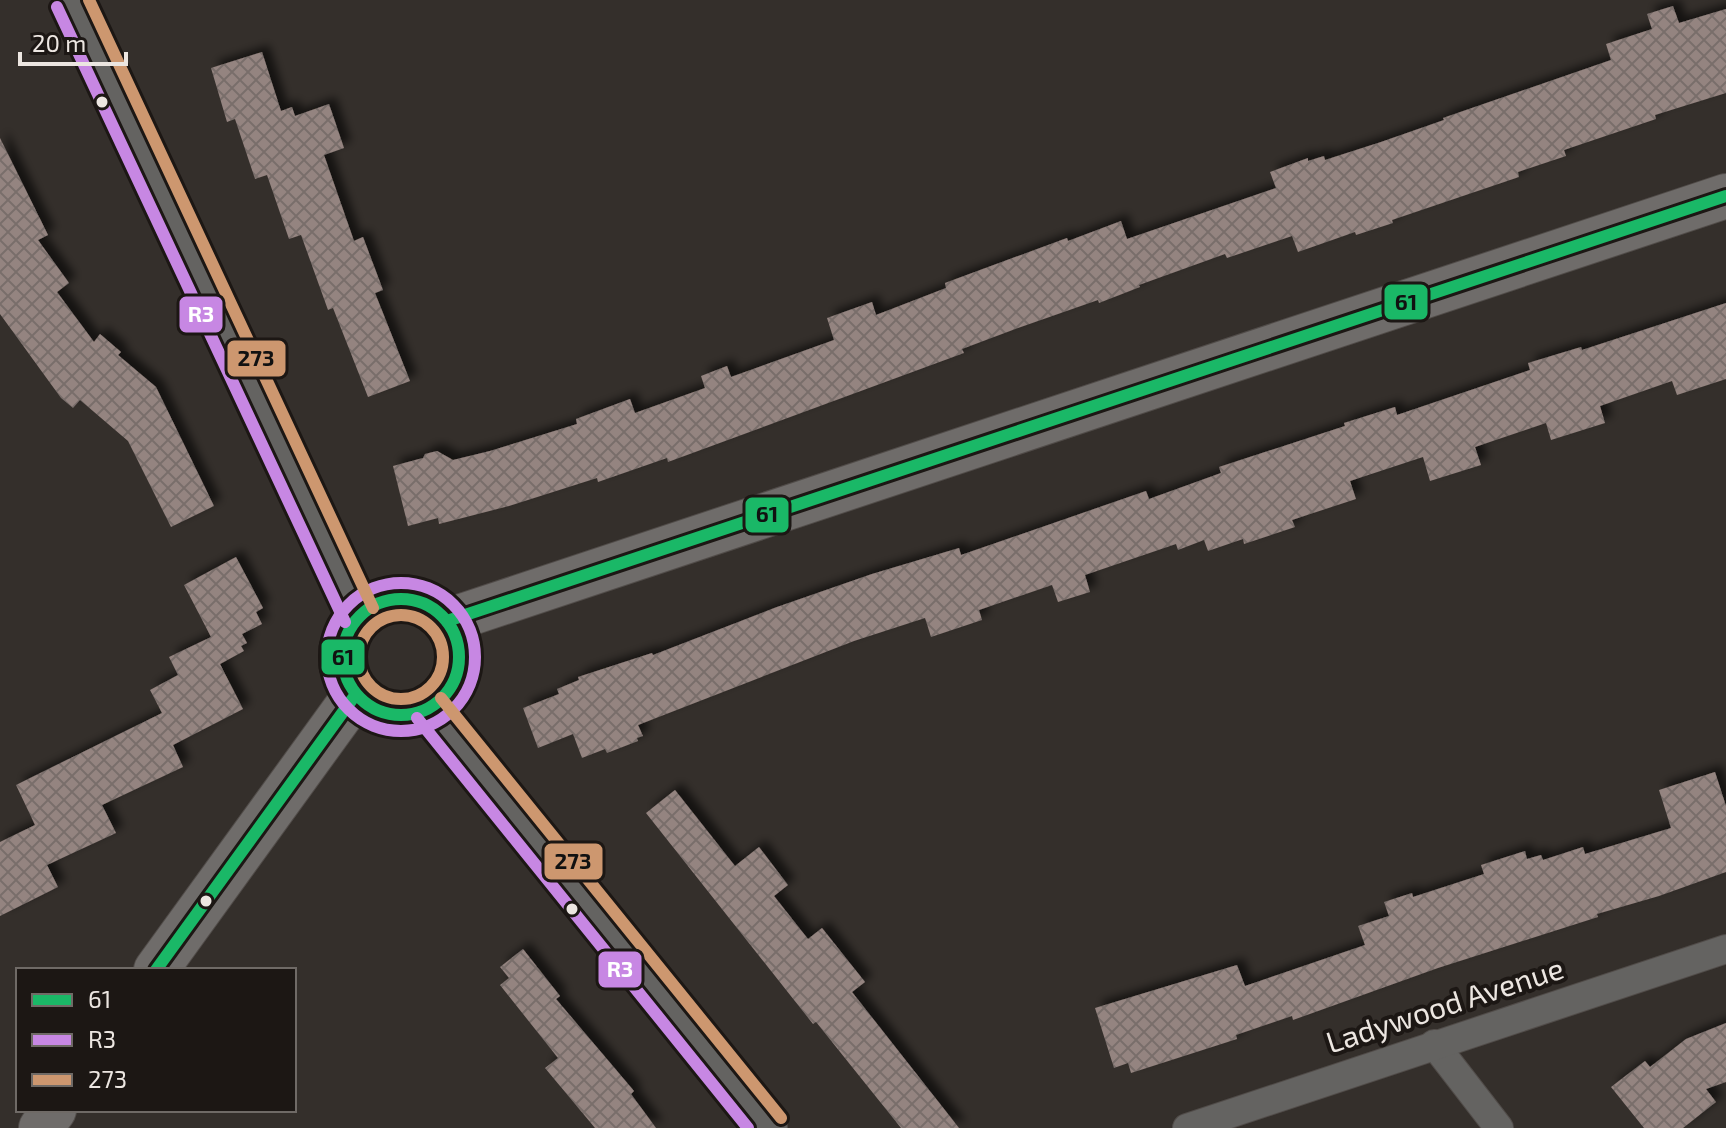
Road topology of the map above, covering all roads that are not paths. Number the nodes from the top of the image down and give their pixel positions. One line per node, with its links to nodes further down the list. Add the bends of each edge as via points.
1 (71, 0): 3 (street)
2 (1726, 196): 4 (main road)
3 (359, 615): 4 (main road, via 377,604 416,600); 5 (main road, via 346,636 343,656)
4 (447, 621): 6 (main road, via 460,659 445,696)
5 (356, 694): 6 (main road, via 371,708 390,715); 8 (main road)
6 (429, 708): 10 (street)
7 (1726, 949): 9 (street, Ladywood Avenue)
8 (157, 968)
9 (1434, 1044): 11 (street, Ladywood Avenue); 12 (street)
10 (769, 1128)
11 (1187, 1128)
12 (1499, 1128)

